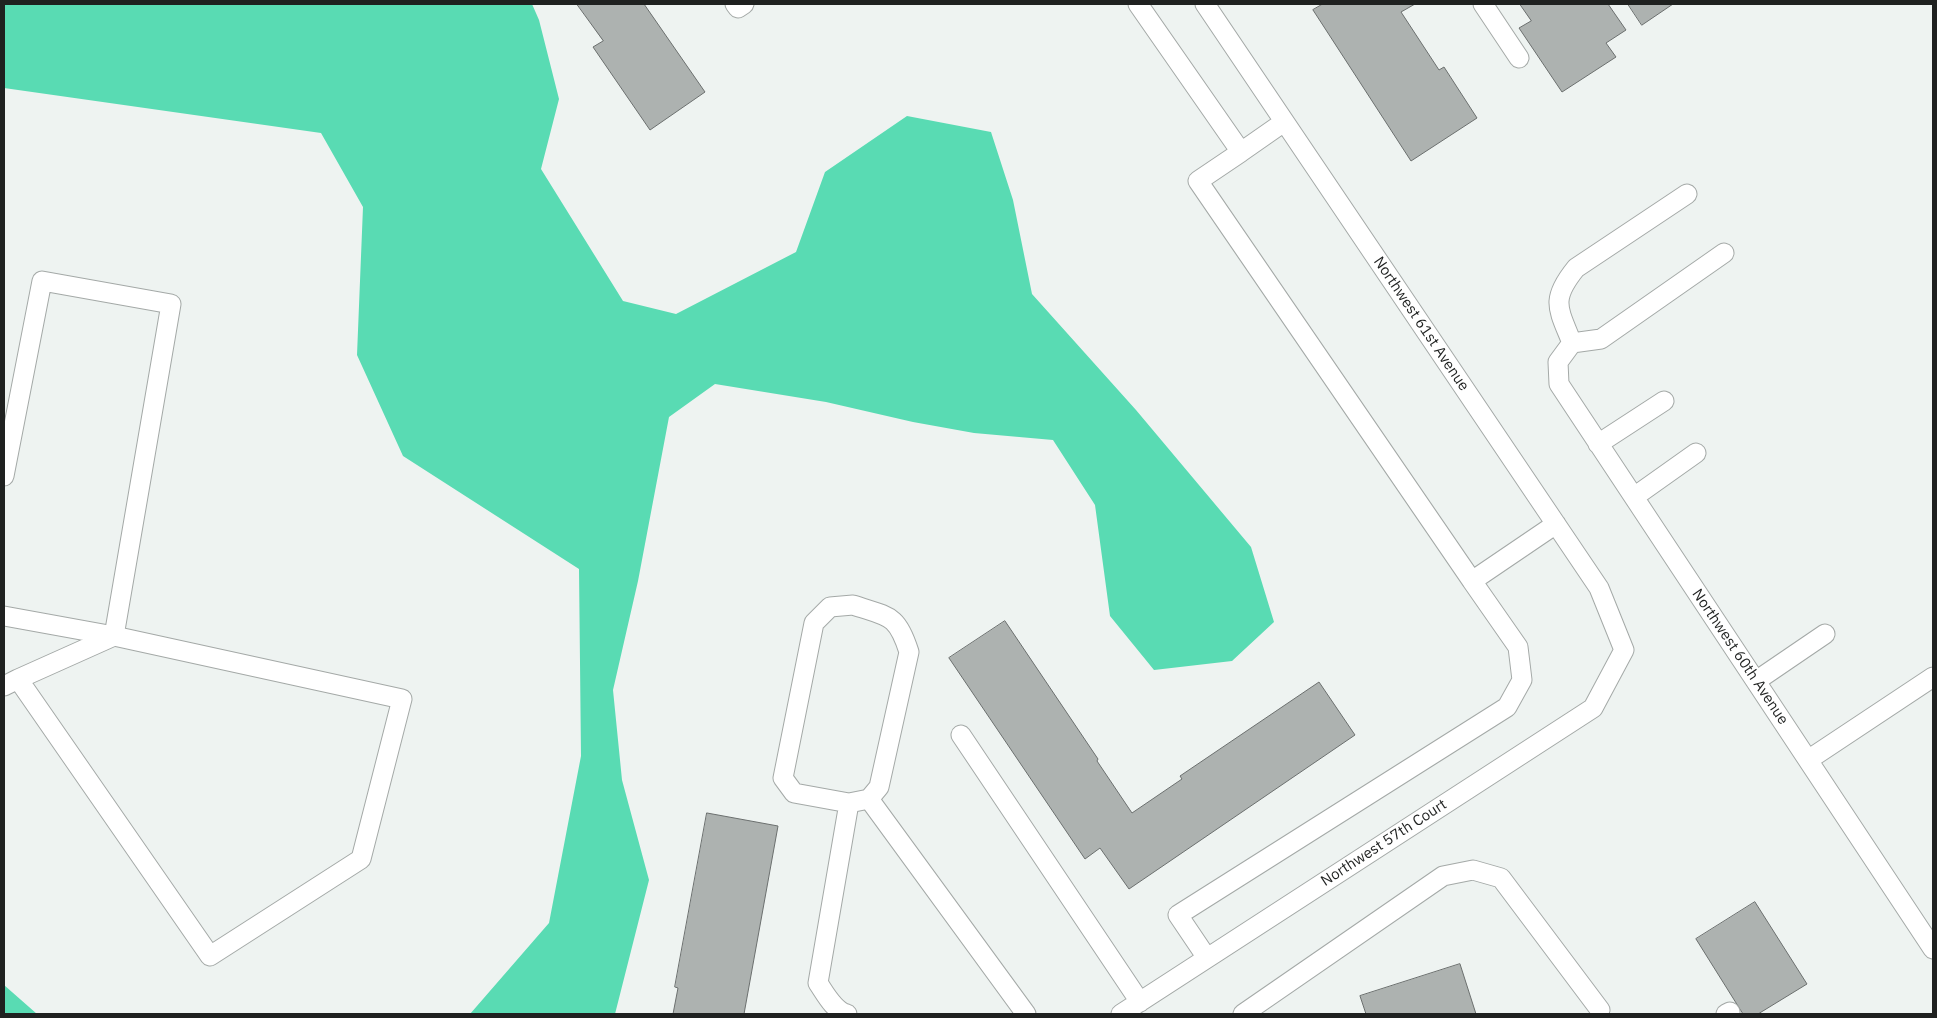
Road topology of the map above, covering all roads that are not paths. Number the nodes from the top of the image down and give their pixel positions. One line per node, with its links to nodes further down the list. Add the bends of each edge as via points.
1 (735, 4): 2 (lane, via 738,8)
2 (744, 4)
3 (1138, 4): 8 (lane)
4 (1205, 4): 7 (lane, Northwest 61st Avenue)
5 (1483, 4): 6 (lane)
6 (1519, 58)
7 (1284, 122): 8 (lane); 17 (lane, Northwest 61st Avenue)
8 (1241, 152): 18 (lane, via 1198,180)
9 (1687, 194): 11 (lane, via 1576,268 1563,284 1558,308)
10 (1724, 253): 11 (lane, via 1600,339)
11 (1572, 343): 13 (lane, Northwest 60th Avenue, via 1558,362 1560,384)
12 (1664, 400): 13 (lane)
13 (1598, 444): 16 (lane, Northwest 60th Avenue)
14 (1696, 453): 16 (lane)
15 (4, 476): 21 (lane, via 42,281 171,304)
16 (1634, 497): 24 (lane, Northwest 60th Avenue)
17 (1556, 524): 18 (lane); 22 (lane, Northwest 61st Avenue, via 1600,588)
18 (1472, 581): 31 (lane, via 1518,647 1522,680 1507,707 1178,915)
19 (4, 616): 21 (lane)
20 (1824, 634): 24 (lane)
21 (114, 636): 25 (lane); 25 (lane, via 402,699 361,859 210,956)
22 (1624, 650): 31 (lane, Northwest 57th Court, via 1592,708)
23 (1933, 677): 27 (lane)
24 (1756, 682): 27 (lane, Northwest 60th Avenue)
25 (11, 683)
26 (960, 735): 32 (lane)
27 (1808, 760): 30 (lane, Northwest 60th Avenue)
28 (869, 799): 29 (lane); 29 (lane, via 879,787 909,652 903,633 891,618 853,605 830,607 814,623 783,778 794,793); 35 (lane)
29 (849, 804): 34 (lane, via 818,983 830,1000)
30 (1933, 949)
31 (1207, 958): 32 (lane, Northwest 57th Court)
32 (1140, 1002): 36 (lane, Northwest 57th Court)
33 (1600, 1010): 37 (lane, via 1501,878 1473,870 1443,876)
34 (847, 1014)
35 (1026, 1014)
36 (1121, 1014)
37 (1243, 1014)

